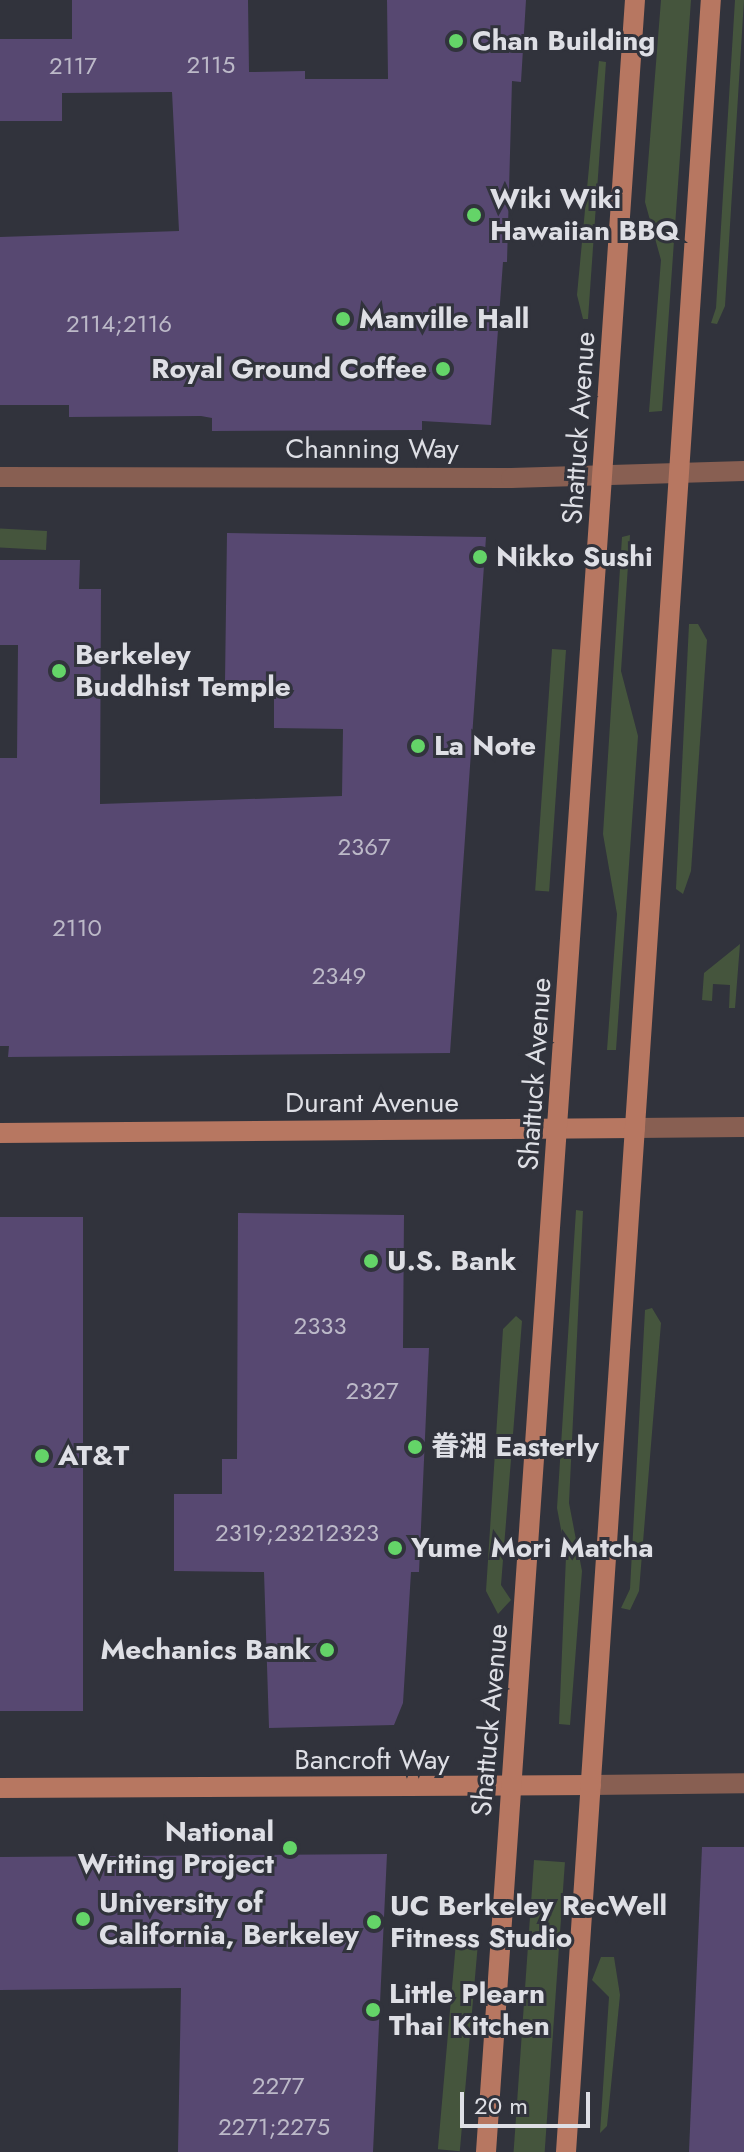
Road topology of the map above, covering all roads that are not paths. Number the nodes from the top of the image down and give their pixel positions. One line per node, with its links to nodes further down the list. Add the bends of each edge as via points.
1 (635, 0): 5 (main road, Shattuck Avenue)
2 (711, 0): 4 (main road)
3 (744, 471): 4 (street, Channing Way)
4 (679, 473): 5 (street, Channing Way); 8 (main road)
5 (603, 475): 6 (street, Channing Way); 9 (main road, Shattuck Avenue)
6 (0, 477)
7 (744, 1127): 8 (street, Durant Avenue)
8 (635, 1128): 9 (main road, Durant Avenue); 12 (main road)
9 (559, 1129): 10 (main road, Durant Avenue); 13 (main road, Shattuck Avenue)
10 (0, 1133)
11 (744, 1783): 12 (street, Bancroft Way)
12 (591, 1785): 13 (main road, Bancroft Way); 16 (main road)
13 (513, 1787): 14 (main road, Bancroft Way); 15 (main road, Shattuck Avenue)
14 (0, 1788)
15 (486, 2152)
16 (566, 2152)

